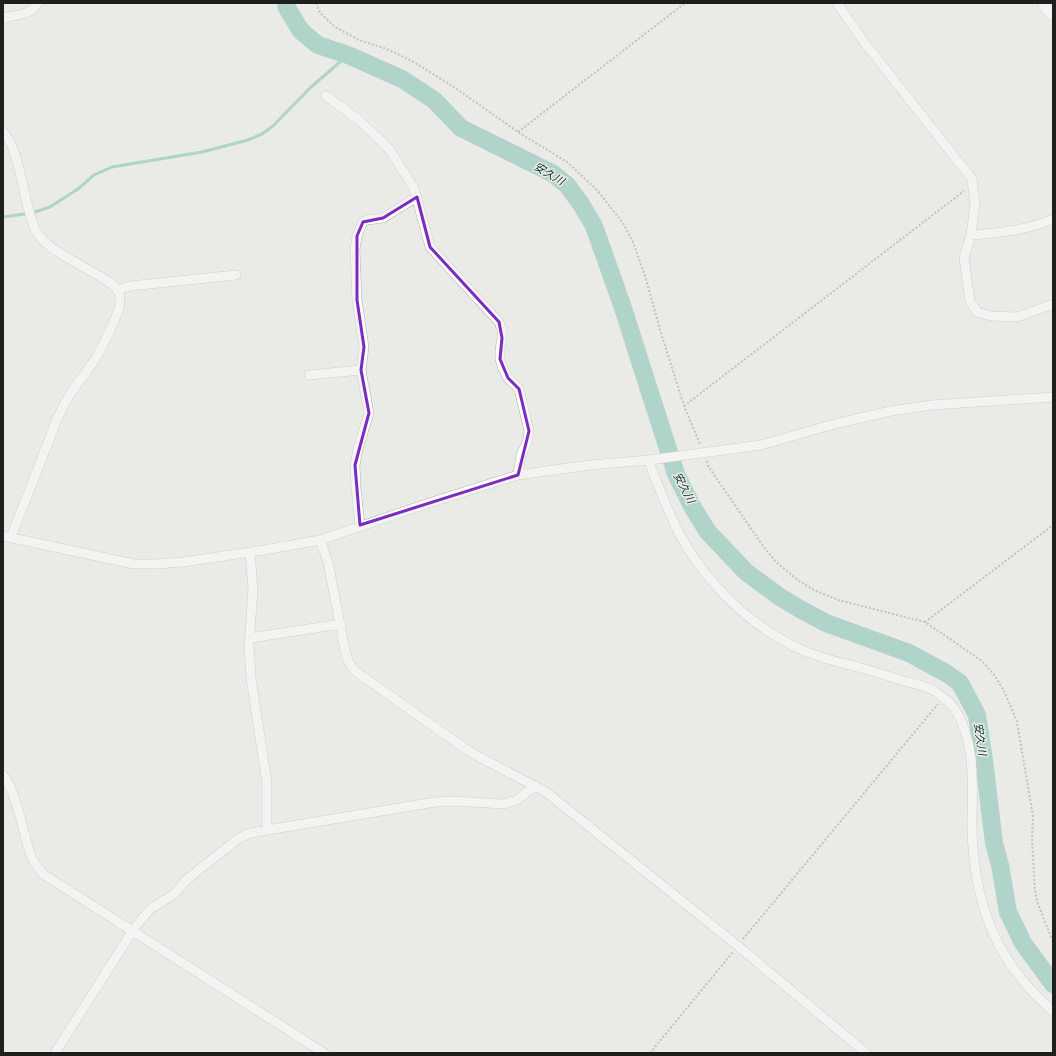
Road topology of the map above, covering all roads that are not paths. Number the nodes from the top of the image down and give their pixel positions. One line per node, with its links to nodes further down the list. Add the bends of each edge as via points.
1 (38, 3): 5 (street, via 34,9 26,13)
2 (837, 3): 10 (street, via 864,42 972,179 975,204)
3 (1045, 3): 4 (highway)
4 (1053, 13)
5 (3, 18)
6 (326, 96): 8 (street, via 359,120 389,149)
7 (3, 132): 12 (street, via 8,137 15,156 36,232 60,254 110,283)
8 (417, 197): 14 (street, via 383,218 363,222 357,236 357,300 364,346); 18 (street, via 430,247 500,326 500,359 508,378 519,389 529,431)
9 (1053, 219): 10 (street, via 1001,233)
10 (971, 235): 13 (street, via 964,258 970,301 977,312 991,316 1017,317)
11 (236, 275): 12 (street, via 130,286)
12 (117, 290): 20 (street, via 120,295 118,312 96,357 58,417)
13 (1053, 304)
14 (361, 370): 15 (street); 19 (street, via 369,413 355,465)
15 (309, 375)
16 (1053, 397): 17 (street, via 932,405 891,411 761,445)
17 (649, 460): 18 (street); 29 (street, via 675,524 690,552 710,579 754,622 800,649 820,657 935,691 954,708 967,736 973,784 972,830 975,865 987,922 1009,964)
18 (518, 475): 19 (street)
19 (360, 525): 21 (street)
20 (7, 537): 22 (street, via 134,564 176,562)
21 (320, 540): 22 (street); 23 (street, via 328,562)
22 (250, 552): 24 (street, via 253,589)
23 (341, 624): 24 (street); 26 (street, via 348,661 355,671 470,752)
24 (250, 638): 27 (street, via 251,678 267,783)
25 (3, 775): 28 (street, via 12,792 27,845 35,864 43,874)
26 (534, 786): 27 (street, via 517,800 504,804 435,802); 32 (street, via 546,792 738,946)
27 (267, 830): 28 (street, via 247,834 215,856 186,880 174,894 150,909)
28 (133, 930): 30 (street); 31 (street)
29 (1053, 1011)
30 (55, 1053)
31 (324, 1053)
32 (866, 1053)

